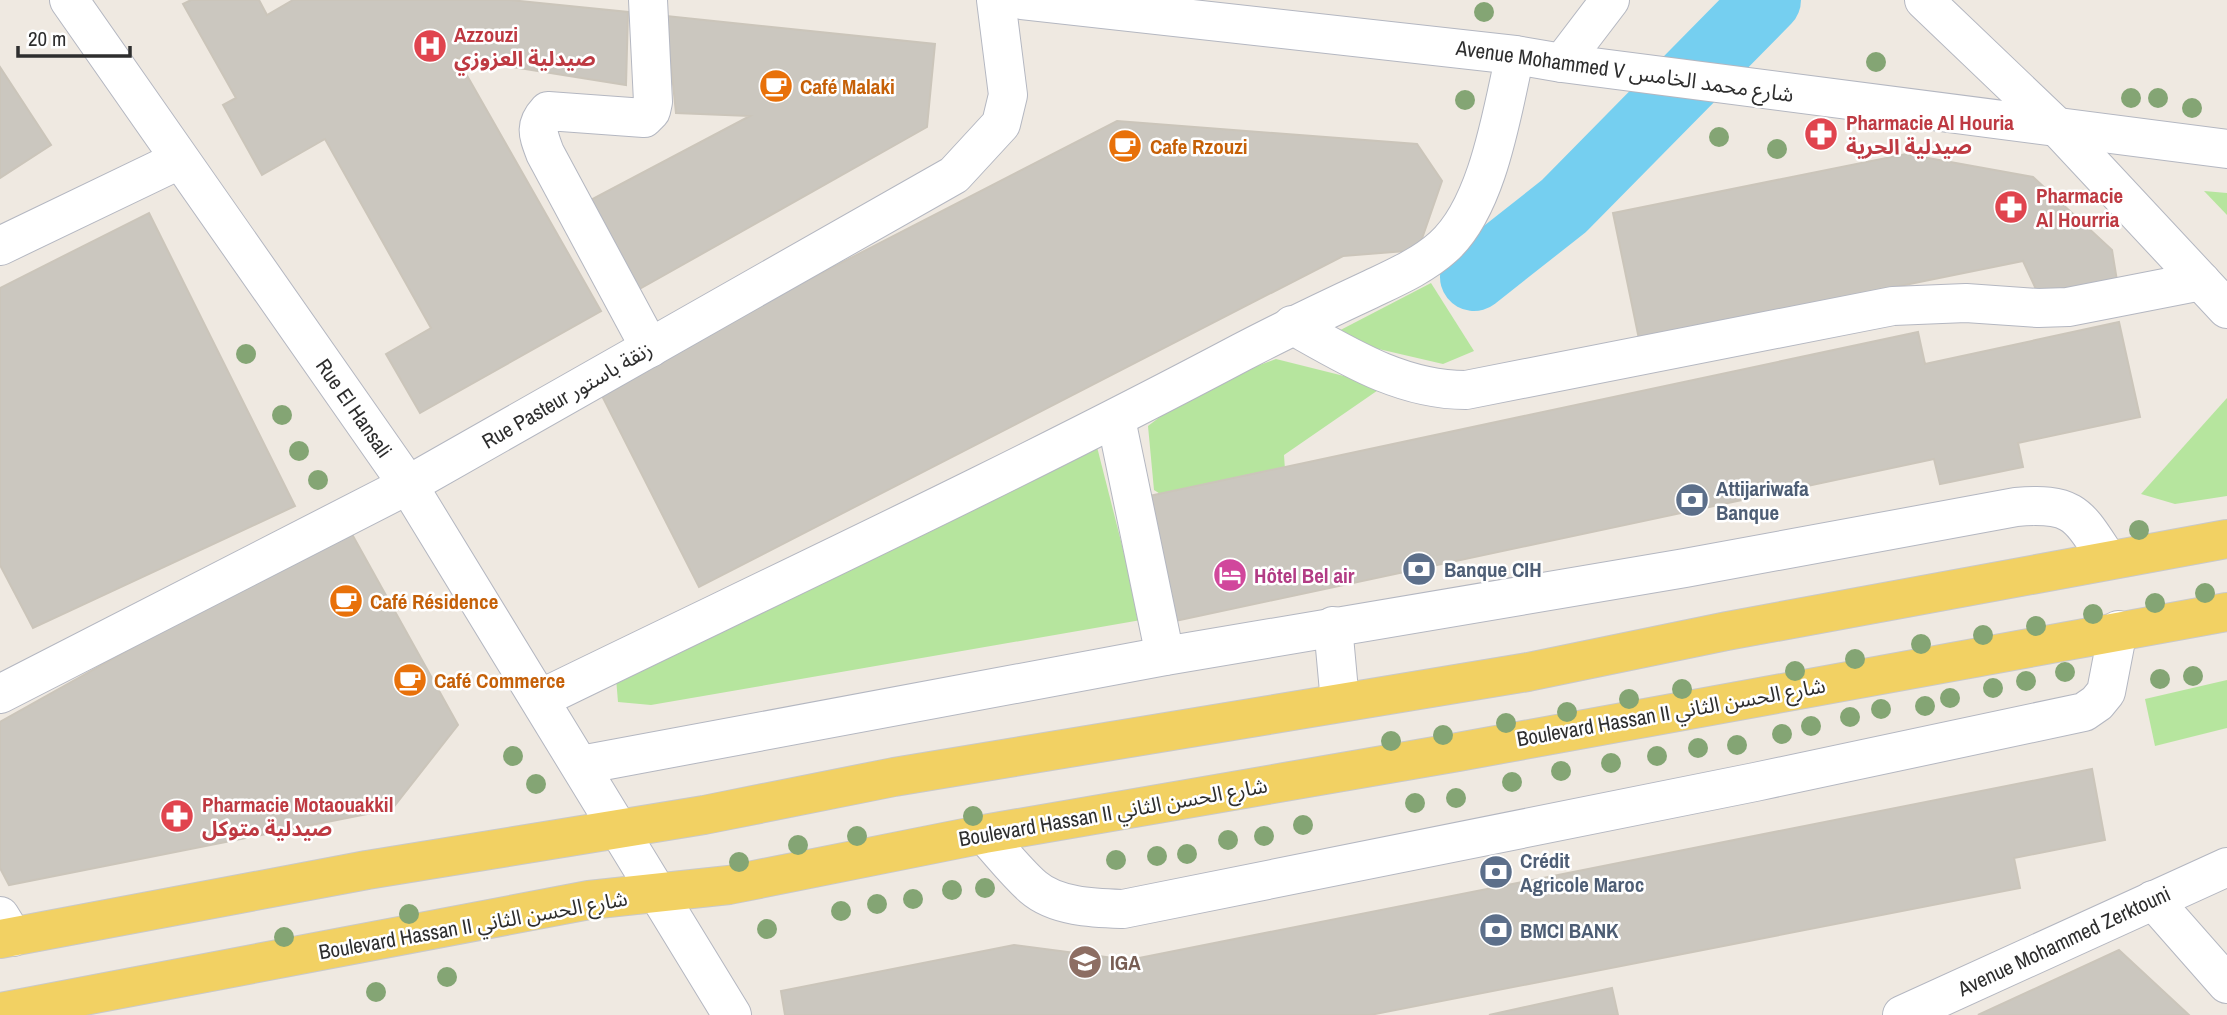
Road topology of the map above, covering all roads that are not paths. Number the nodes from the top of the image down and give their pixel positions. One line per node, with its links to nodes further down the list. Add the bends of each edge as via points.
1 (69, 0): 11 (street, Rue El Hansali)
2 (648, 0): 16 (street, via 651,111 644,118 548,111 540,120 538,134)
3 (996, 0): 16 (street, Rue Pasteur زنقة باستور, via 1008,95 1001,124 963,166)
4 (1022, 0): 7 (street, Avenue Mohammed V شارع محمد الخامس)
5 (1610, 0): 8 (street)
6 (1924, 0): 9 (street)
7 (1515, 55): 8 (street, Avenue Mohammed V شارع محمد الخامس); 15 (street, via 1483,184 1464,221 1444,246 1399,275)
8 (1576, 65): 9 (street, Avenue Mohammed V شارع محمد الخامس)
9 (2059, 129): 10 (street, Avenue Mohammed V شارع محمد الخامس); 13 (street)
10 (2227, 149)
11 (179, 160): 12 (street); 18 (street, Rue El Hansali)
12 (0, 246)
13 (2201, 281): 14 (street); 15 (street, via 2068,307 1893,306 1466,390 1409,383 1352,359)
14 (2227, 309)
15 (1292, 325): 17 (street)
16 (650, 348): 18 (street, Rue Pasteur زنقة باستور)
17 (1116, 419): 24 (street); 26 (street)
18 (408, 485): 25 (street, Rue Pasteur زنقة باستور); 26 (street, Rue El Hansali)
19 (2227, 539): 20 (main road)
20 (2108, 561): 22 (street, via 2084,524 2072,513 2047,504); 27 (main road, via 1528,672)
21 (2227, 611): 23 (main road, Boulevard Hassan II شارع الحسن الثاني)
22 (1333, 626): 24 (street); 27 (street)
23 (2118, 630): 30 (main road, Boulevard Hassan II شارع الحسن الثاني); 30 (street, via 2106,692 2084,712 1123,909 1081,906 1034,888)
24 (1165, 656): 28 (street)
25 (0, 694)
26 (540, 699): 28 (street, Rue El Hansali)
27 (1340, 702): 29 (main road)
28 (581, 765): 29 (street, Rue El Hansali)
29 (620, 828): 32 (street, Rue El Hansali); 34 (main road)
30 (984, 834): 32 (main road, Boulevard Hassan II شارع الحسن الثاني, via 729,885)
31 (2227, 867): 33 (street, Avenue Mohammed Zerktouni)
32 (658, 894): 36 (main road, Boulevard Hassan II شارع الحسن الثاني, via 589,900); 37 (street, Rue El Hansali)
33 (2152, 900): 35 (street); 38 (street, Avenue Mohammed Zerktouni)
34 (4, 930)
35 (2227, 984)
36 (0, 1012)
37 (732, 1015)
38 (1902, 1015)

